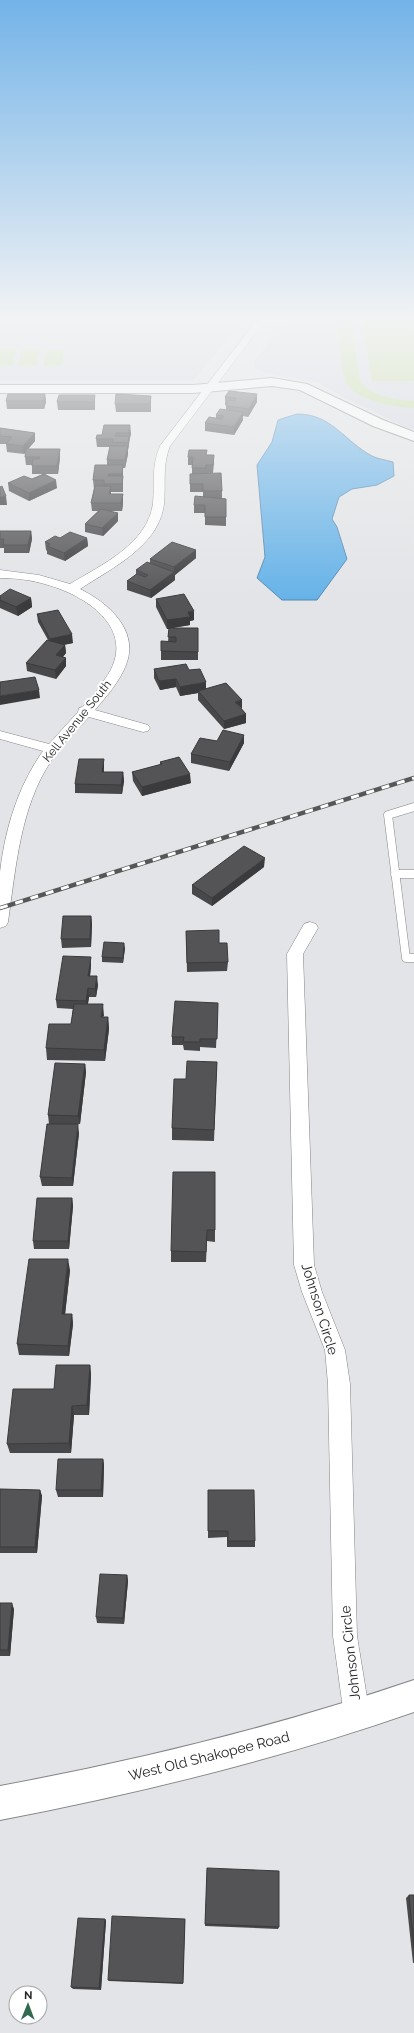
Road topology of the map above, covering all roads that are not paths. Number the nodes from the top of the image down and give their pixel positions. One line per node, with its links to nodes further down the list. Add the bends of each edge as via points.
1 (191, 412): 5 (street, via 165,446 159,462 159,505 156,520 146,535 131,550)
2 (356, 412): 3 (street)
3 (414, 437)
4 (0, 574): 5 (street, Kell Avenue South, via 33,578)
5 (71, 589): 6 (street, Kell Avenue South, via 105,610 117,624 122,639 123,655 117,671 106,688)
6 (84, 711): 7 (street); 9 (street, Kell Avenue South)
7 (144, 728)
8 (0, 735): 9 (street)
9 (52, 749): 13 (street, Kell Avenue South, via 28,792)
10 (414, 807): 11 (lane, via 388,815)
11 (395, 874): 12 (lane); 16 (lane, via 406,958)
12 (414, 874)
13 (4, 876): 14 (street, Kell Avenue South)
14 (0, 922)
15 (310, 928): 18 (street, Johnson Circle, via 295,954 304,1265 335,1350 339,1384 345,1636)
16 (414, 958)
17 (414, 1696): 18 (street, West Old Shakopee Road)
18 (357, 1716): 19 (street, West Old Shakopee Road, via 257,1745 89,1787)
19 (0, 1803)

